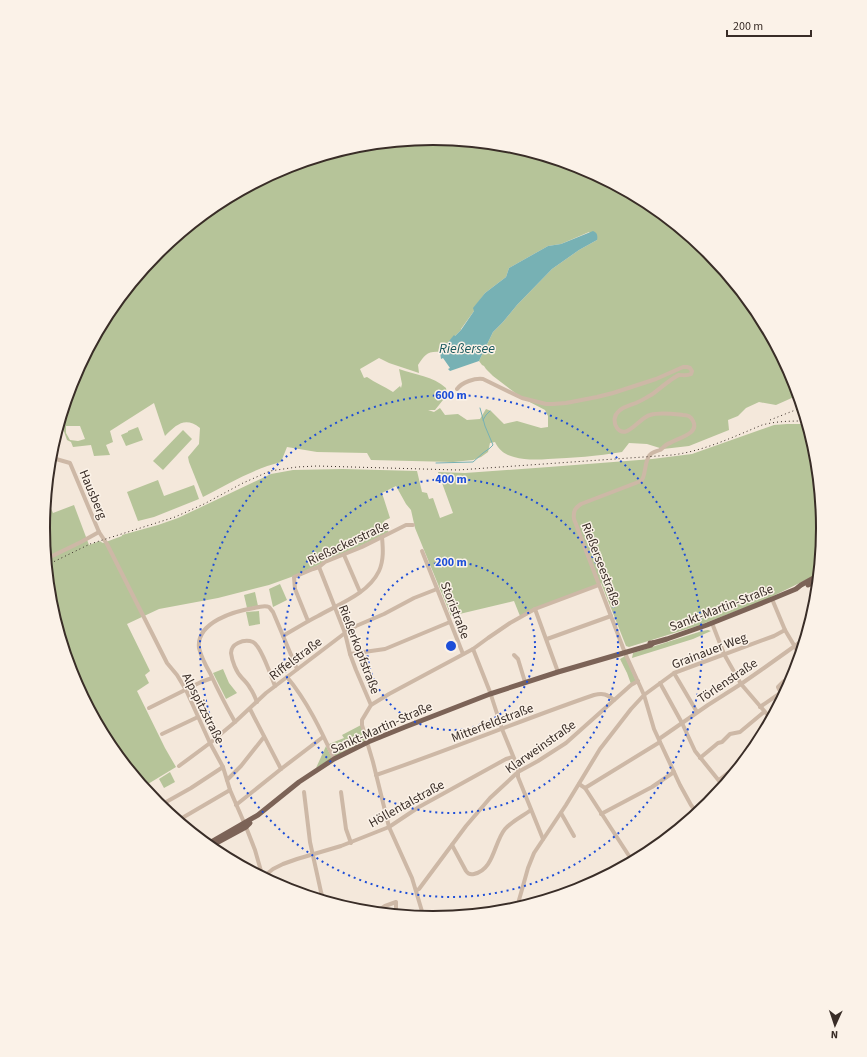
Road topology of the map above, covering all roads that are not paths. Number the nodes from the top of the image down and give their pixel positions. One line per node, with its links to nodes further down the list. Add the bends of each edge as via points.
1 (457, 389): 12 (street, Rießerseestraße, via 460,385 477,378 529,400 546,404 566,403 613,393 683,368 690,368 691,374 678,376 650,396 618,411 614,421 618,429 626,431 650,414 688,416 694,424 691,432 654,451 650,455 641,481 581,504 573,513)
2 (56, 459): 4 (street, Hausberg, via 70,463)
3 (411, 525): 5 (street, Rießackerstraße)
4 (99, 532): 8 (street); 46 (street, Alpspitzstraße, via 167,663)
5 (382, 537): 7 (street, Rießackerstraße); 15 (street, via 382,557 378,571 373,580)
6 (422, 551): 13 (street, Storistraße)
7 (344, 555): 9 (street, Rießackerstraße); 15 (street)
8 (51, 557)
9 (319, 567): 17 (street, Rießerkopfstraße); 20 (street, Rießackerstraße, via 294,577 295,589)
10 (814, 578): 14 (main road, Sankt-Martin-Straße)
11 (813, 583): 14 (main road, Sankt-Martin-Straße)
12 (599, 585): 18 (street); 19 (street, Rießerseestraße)
13 (437, 588): 21 (street, Storistraße); 24 (street, Riffelstraße)
14 (796, 589): 16 (main road, Sankt-Martin-Straße)
15 (360, 592): 17 (street)
16 (772, 600): 22 (main road, Sankt-Martin-Straße); 23 (street)
17 (334, 607): 20 (street); 24 (street, Rießerkopfstraße)
18 (536, 609): 26 (street); 29 (street, via 510,623)
19 (611, 616): 26 (street); 31 (street, Rießerseestraße)
20 (308, 621): 25 (street)
21 (450, 622): 32 (street, via 385,649); 33 (street, Storistraße)
22 (712, 623): 31 (main road, Sankt-Martin-Straße); 34 (street)
23 (785, 630): 28 (street); 34 (street, Grainauer Weg)
24 (344, 633): 32 (street, Rießerkopfstraße); 36 (street, Riffelstraße)
25 (283, 636): 36 (street); 40 (street, via 273,612 265,606 219,618 202,633 199,647)
26 (547, 639): 37 (street)
27 (800, 643): 28 (street, Törlenstraße)
28 (794, 647): 30 (street); 44 (street, Törlenstraße)
29 (473, 649): 33 (street); 47 (street, Storistraße)
30 (797, 651)
31 (624, 652): 37 (main road, Sankt-Martin-Straße); 41 (street, Rießerseestraße)
32 (350, 654): 52 (street, Rießerkopfstraße)
33 (463, 654): 52 (street)
34 (724, 654): 38 (street, Grainauer Weg); 44 (street)
35 (514, 655): 42 (street, via 518,659)
36 (297, 669): 39 (street, Riffelstraße)
37 (558, 672): 42 (main road, Sankt-Martin-Straße)
38 (674, 673): 43 (street, Grainauer Weg); 56 (street)
39 (287, 677): 45 (street, Riffelstraße); 65 (street, via 305,701)
40 (212, 678): 46 (street); 60 (street)
41 (638, 681): 48 (street, Rießerseestraße); 50 (street, Klarweinstraße)
42 (525, 682): 47 (main road, Sankt-Martin-Straße)
43 (660, 683): 48 (street, Grainauer Weg); 61 (street)
44 (741, 684): 53 (street); 56 (street, Törlenstraße)
45 (275, 686): 51 (street, Riffelstraße); 51 (street, via 256,644 248,641 236,644 231,654 234,666 250,687)
46 (186, 690): 54 (street); 58 (street, Alpspitzstraße)
47 (490, 694): 62 (street, Storistraße); 67 (main road, Sankt-Martin-Straße)
48 (644, 695): 66 (street, Rießerseestraße); 81 (street, via 600,749)
49 (779, 695): 53 (street)
50 (614, 700): 62 (street, Mitterfeldstraße, via 608,695 600,694); 76 (street, Klarweinstraße, via 566,742)
51 (257, 702): 55 (street, Riffelstraße)
52 (371, 705): 67 (street, Rießerkopfstraße, via 362,720)
53 (760, 707): 57 (street)
54 (150, 708)
55 (250, 709): 60 (street, Riffelstraße); 64 (street)
56 (697, 712): 61 (street, Törlenstraße)
57 (764, 712): 59 (street); 70 (street, via 740,732 730,734 722,742 718,742)
58 (198, 716): 63 (street); 68 (street, Alpspitzstraße)
59 (768, 716)
60 (235, 722): 68 (street, Riffelstraße)
61 (682, 723): 66 (street, Törlenstraße); 70 (street)
62 (502, 729): 69 (street, Storistraße); 78 (street, Mitterfeldstraße)
63 (162, 734)
64 (264, 737): 74 (street); 79 (street)
65 (323, 737): 71 (street); 74 (street)
66 (659, 741): 77 (street, Rießerseestraße); 82 (street, Törlenstraße)
67 (368, 742): 71 (main road, Sankt-Martin-Straße); 78 (street, Rießerkopfstraße)
68 (210, 743): 72 (street, Riffelstraße); 73 (street, Alpspitzstraße)
69 (513, 757): 76 (street, Storistraße); 94 (street, Höllentalstraße, via 447,791)
70 (700, 758): 80 (street)
71 (334, 759): 93 (main road, Sankt-Martin-Straße, via 299,782)
72 (179, 766)
73 (223, 768): 79 (street, Alpspitzstraße); 86 (street)
74 (281, 769): 87 (street)
75 (730, 771): 80 (street)
76 (518, 772): 89 (street, Storistraße); 100 (street, Klarweinstraße, via 481,807)
77 (674, 772): 88 (street, Rießerseestraße); 91 (street, via 652,787)
78 (376, 775): 94 (street, Rießerkopfstraße)
79 (227, 780): 83 (street, Alpspitzstraße)
80 (719, 780)
81 (579, 784): 82 (street); 90 (street)
82 (585, 788): 91 (street)
83 (230, 790): 87 (street, Alpspitzstraße); 92 (street)
84 (304, 792): 101 (street)
85 (341, 792): 98 (street, via 346,829)
86 (165, 803)
87 (236, 805): 93 (street, Alpspitzstraße)
88 (694, 809)
89 (531, 810): 96 (street, Storistraße); 100 (street, via 505,828 488,864 478,873 468,874)
90 (561, 813): 95 (street); 96 (street)
91 (601, 814): 102 (street)
92 (182, 818)
93 (246, 825): 97 (main road, Sankt-Martin-Straße); 99 (main road, Sankt-Martin-Straße); 103 (street, Alpspitzstraße)
94 (389, 827): 98 (street, Höllentalstraße); 105 (street, Rießerkopfstraße)
95 (574, 836)
96 (543, 839): 107 (street, via 528,868)
97 (212, 842)
98 (351, 842): 101 (street, Höllentalstraße)
99 (215, 843)
100 (452, 845): 105 (street, Klarweinstraße)
101 (312, 855): 104 (street, Höllentalstraße, via 283,864); 106 (street)
102 (630, 858)
103 (261, 870)
104 (268, 874)
105 (417, 890): 110 (street, Rießerkopfstraße)
106 (322, 896)
107 (520, 902)
108 (381, 909): 109 (street, via 396,902)
109 (396, 910)
110 (423, 912)

